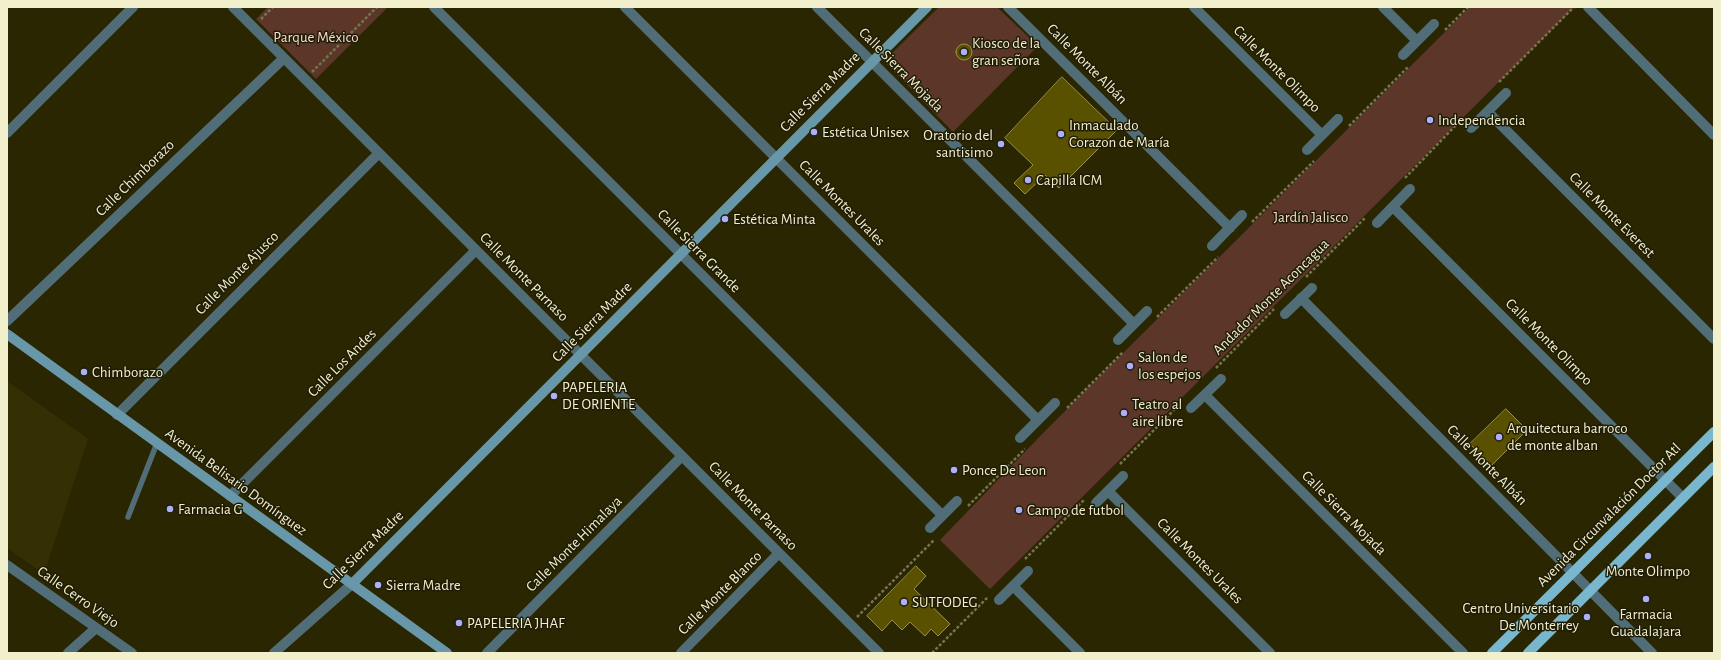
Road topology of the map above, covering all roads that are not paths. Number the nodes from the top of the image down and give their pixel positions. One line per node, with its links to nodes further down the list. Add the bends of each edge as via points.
1 (133, 7): 20 (street)
2 (233, 7): 14 (street, Calle Monte Parnaso)
3 (434, 7): 33 (street, Calle Sierra Grande)
4 (625, 7): 25 (street, Calle Montes Urales)
5 (817, 7): 15 (street, Calle Sierra Mojada)
6 (927, 7): 15 (street, Calle Sierra Madre)
7 (1008, 7): 30 (street, Calle Monte Albán)
8 (1194, 7): 22 (street, Calle Monte Olimpo)
9 (1383, 7): 12 (street)
10 (1588, 7): 21 (street)
11 (1434, 24): 12 (street)
12 (1417, 41): 13 (street)
13 (1403, 55)
14 (284, 58): 24 (street, Calle Monte Parnaso); 38 (street, Calle Chimborazo)
15 (872, 62): 25 (street, Calle Sierra Madre); 39 (street, Calle Sierra Mojada)
16 (1506, 94): 17 (street)
17 (1488, 112): 19 (street); 41 (street, Calle Monte Everest)
18 (1338, 119): 22 (street)
19 (1471, 128)
20 (7, 133)
21 (1714, 135)
22 (1322, 136): 23 (street)
23 (1307, 150)
24 (379, 153): 32 (street, Calle Monte Parnaso); 48 (street, Calle Monte Ajusco)
25 (776, 158): 33 (street, Calle Sierra Madre); 49 (street, Calle Montes Urales)
26 (1410, 190): 27 (street)
27 (1393, 207): 29 (street); 56 (street, Calle Monte Olimpo)
28 (1242, 215): 30 (street)
29 (1377, 223)
30 (1230, 228): 31 (street)
31 (1212, 246)
32 (476, 250): 43 (street, Calle Monte Parnaso); 58 (street, Calle Los Andes)
33 (680, 254): 43 (street, Calle Sierra Madre); 62 (street, Calle Sierra Grande)
34 (1312, 288): 35 (street)
35 (1301, 298): 37 (street); 68 (street, Calle Monte Albán)
36 (1147, 310): 39 (street)
37 (1285, 314)
38 (7, 321)
39 (1134, 324): 42 (street)
40 (7, 334): 48 (street, Avenida Belisario Domínguez)
41 (1714, 339)
42 (1118, 340)
43 (580, 354): 53 (street, Calle Monte Parnaso); 69 (street, Calle Sierra Madre)
44 (1221, 379): 45 (street)
45 (1205, 395): 47 (street); 83 (street, Calle Sierra Mojada)
46 (1054, 403): 49 (street)
47 (1191, 408)
48 (117, 415): 52 (street, Avenida Belisario Domínguez)
49 (1038, 420): 51 (street)
50 (1714, 432): 56 (main road, Avenida Circunvalación Doctor Atl)
51 (1020, 438)
52 (157, 443): 58 (street, Avenida Belisario Domínguez); 63 (lane)
53 (682, 456): 65 (street, Calle Monte Parnaso); 79 (street, Calle Monte Himalaya)
54 (1714, 467): 59 (main road)
55 (1123, 476): 57 (street)
56 (1665, 480): 59 (street, Calle Monte Olimpo); 68 (main road, Avenida Circunvalación Doctor Atl)
57 (1108, 491): 61 (street); 82 (street, Calle Montes Urales)
58 (230, 496): 69 (street, Avenida Belisario Domínguez)
59 (1683, 498): 71 (main road)
60 (957, 501): 62 (street)
61 (1096, 503)
62 (942, 515): 64 (street)
63 (128, 517)
64 (930, 528)
65 (779, 554): 74 (street, Calle Monte Parnaso); 80 (street, Calle Monte Blanco)
66 (7, 565): 73 (street, Calle Cerro Viejo)
67 (1028, 571): 70 (street)
68 (1572, 573): 71 (street, Calle Monte Albán); 84 (main road, Avenida Circunvalación Doctor Atl)
69 (352, 584): 77 (street, Calle Sierra Madre); 78 (street, Avenida Belisario Domínguez)
70 (1013, 586): 72 (street); 81 (street)
71 (1590, 591): 85 (main road); 86 (street, Calle Monte Albán)
72 (999, 600)
73 (96, 628): 75 (street); 76 (street, Calle Cerro Viejo)
74 (876, 652)
75 (68, 653)
76 (132, 653)
77 (274, 653)
78 (447, 653)
79 (487, 653)
80 (681, 653)
81 (1080, 653)
82 (1270, 653)
83 (1463, 653)
84 (1492, 653)
85 (1528, 653)
86 (1652, 653)

